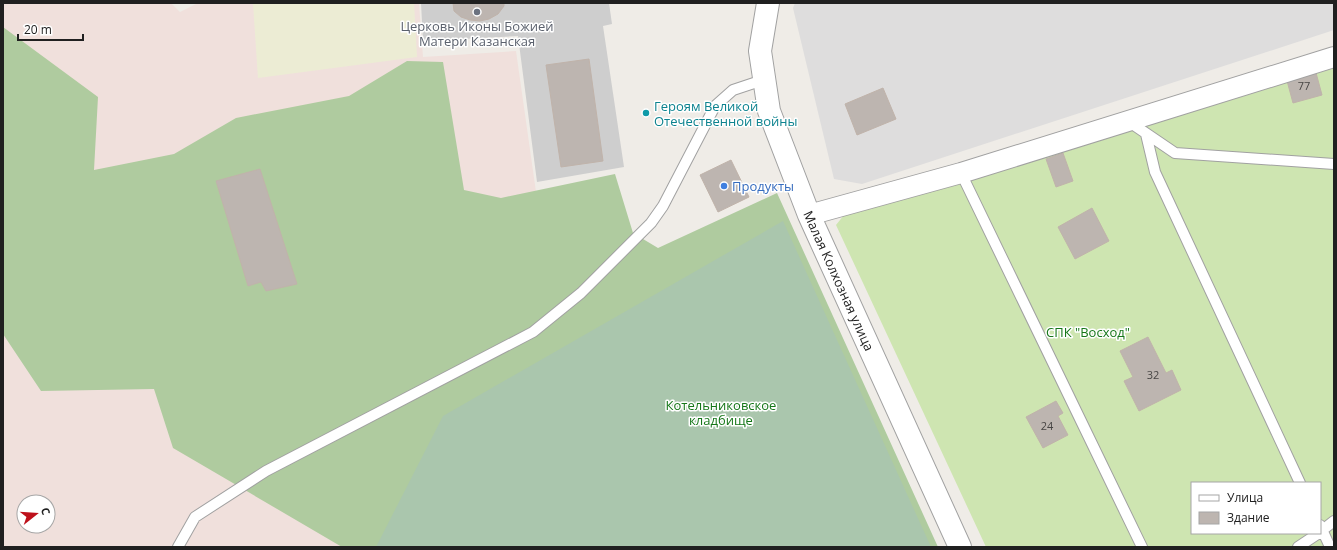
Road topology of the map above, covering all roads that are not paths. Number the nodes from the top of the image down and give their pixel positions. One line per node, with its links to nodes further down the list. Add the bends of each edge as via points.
1 (768, 3): 3 (street, Малая Колхозная улица, via 760,51)
2 (1334, 57): 4 (street)
3 (763, 80): 8 (street, Малая Колхозная улица, via 769,111); 14 (lane, via 733,90 715,106 663,206 651,223 581,294 533,332 266,472 195,517)
4 (1128, 121): 5 (lane); 7 (street)
5 (1146, 134): 6 (lane, via 1175,153); 9 (lane, via 1155,172)
6 (1334, 164)
7 (961, 174): 8 (street); 16 (lane)
8 (809, 215): 15 (street, Малая Колхозная улица)
9 (1300, 482)
10 (1334, 521): 11 (lane)
11 (1321, 529)
12 (1321, 532): 18 (lane)
13 (1315, 534): 17 (lane)
14 (178, 547)
15 (960, 547)
16 (1142, 547)
17 (1298, 547)
18 (1330, 547)

